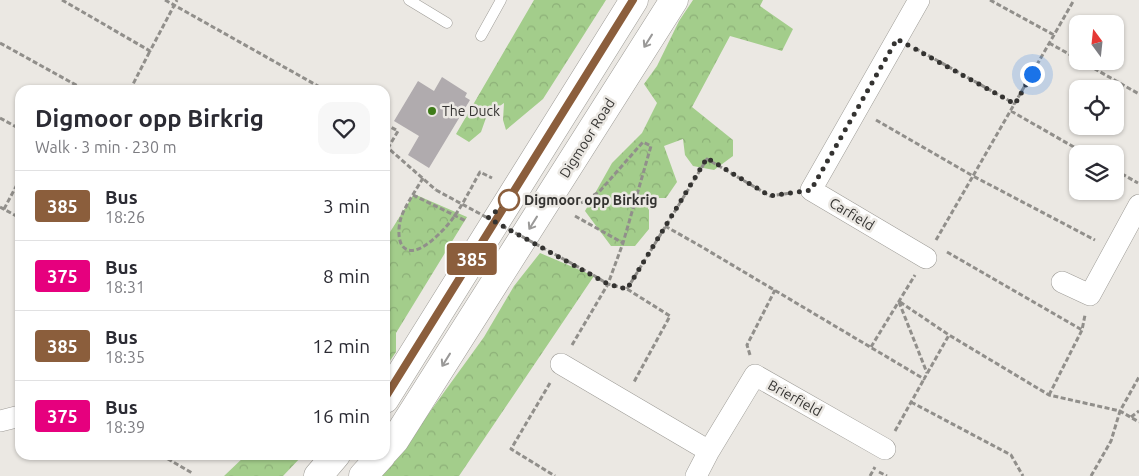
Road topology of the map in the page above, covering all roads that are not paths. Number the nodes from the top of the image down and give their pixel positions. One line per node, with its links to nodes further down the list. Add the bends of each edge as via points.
1 (409, 0): 6 (lane)
2 (501, 0): 7 (lane)
3 (634, 0): 12 (street)
4 (674, 0): 15 (street, Digmoor Road, one-way to 15)
5 (919, 0): 9 (street, Carfield, via 811,190)
6 (447, 24)
7 (481, 36)
8 (1139, 205): 10 (street, via 1090,294)
9 (930, 251)
10 (1062, 282)
11 (561, 364): 17 (street)
12 (390, 390)
13 (15, 417): 14 (street)
14 (0, 421)
15 (390, 446)
16 (885, 449): 17 (street, Brierfield, via 755,375)
17 (710, 451): 22 (street, Brierfield)
18 (332, 460): 20 (street)
19 (378, 460): 21 (street)
20 (318, 476)
21 (364, 476)
22 (696, 476)

